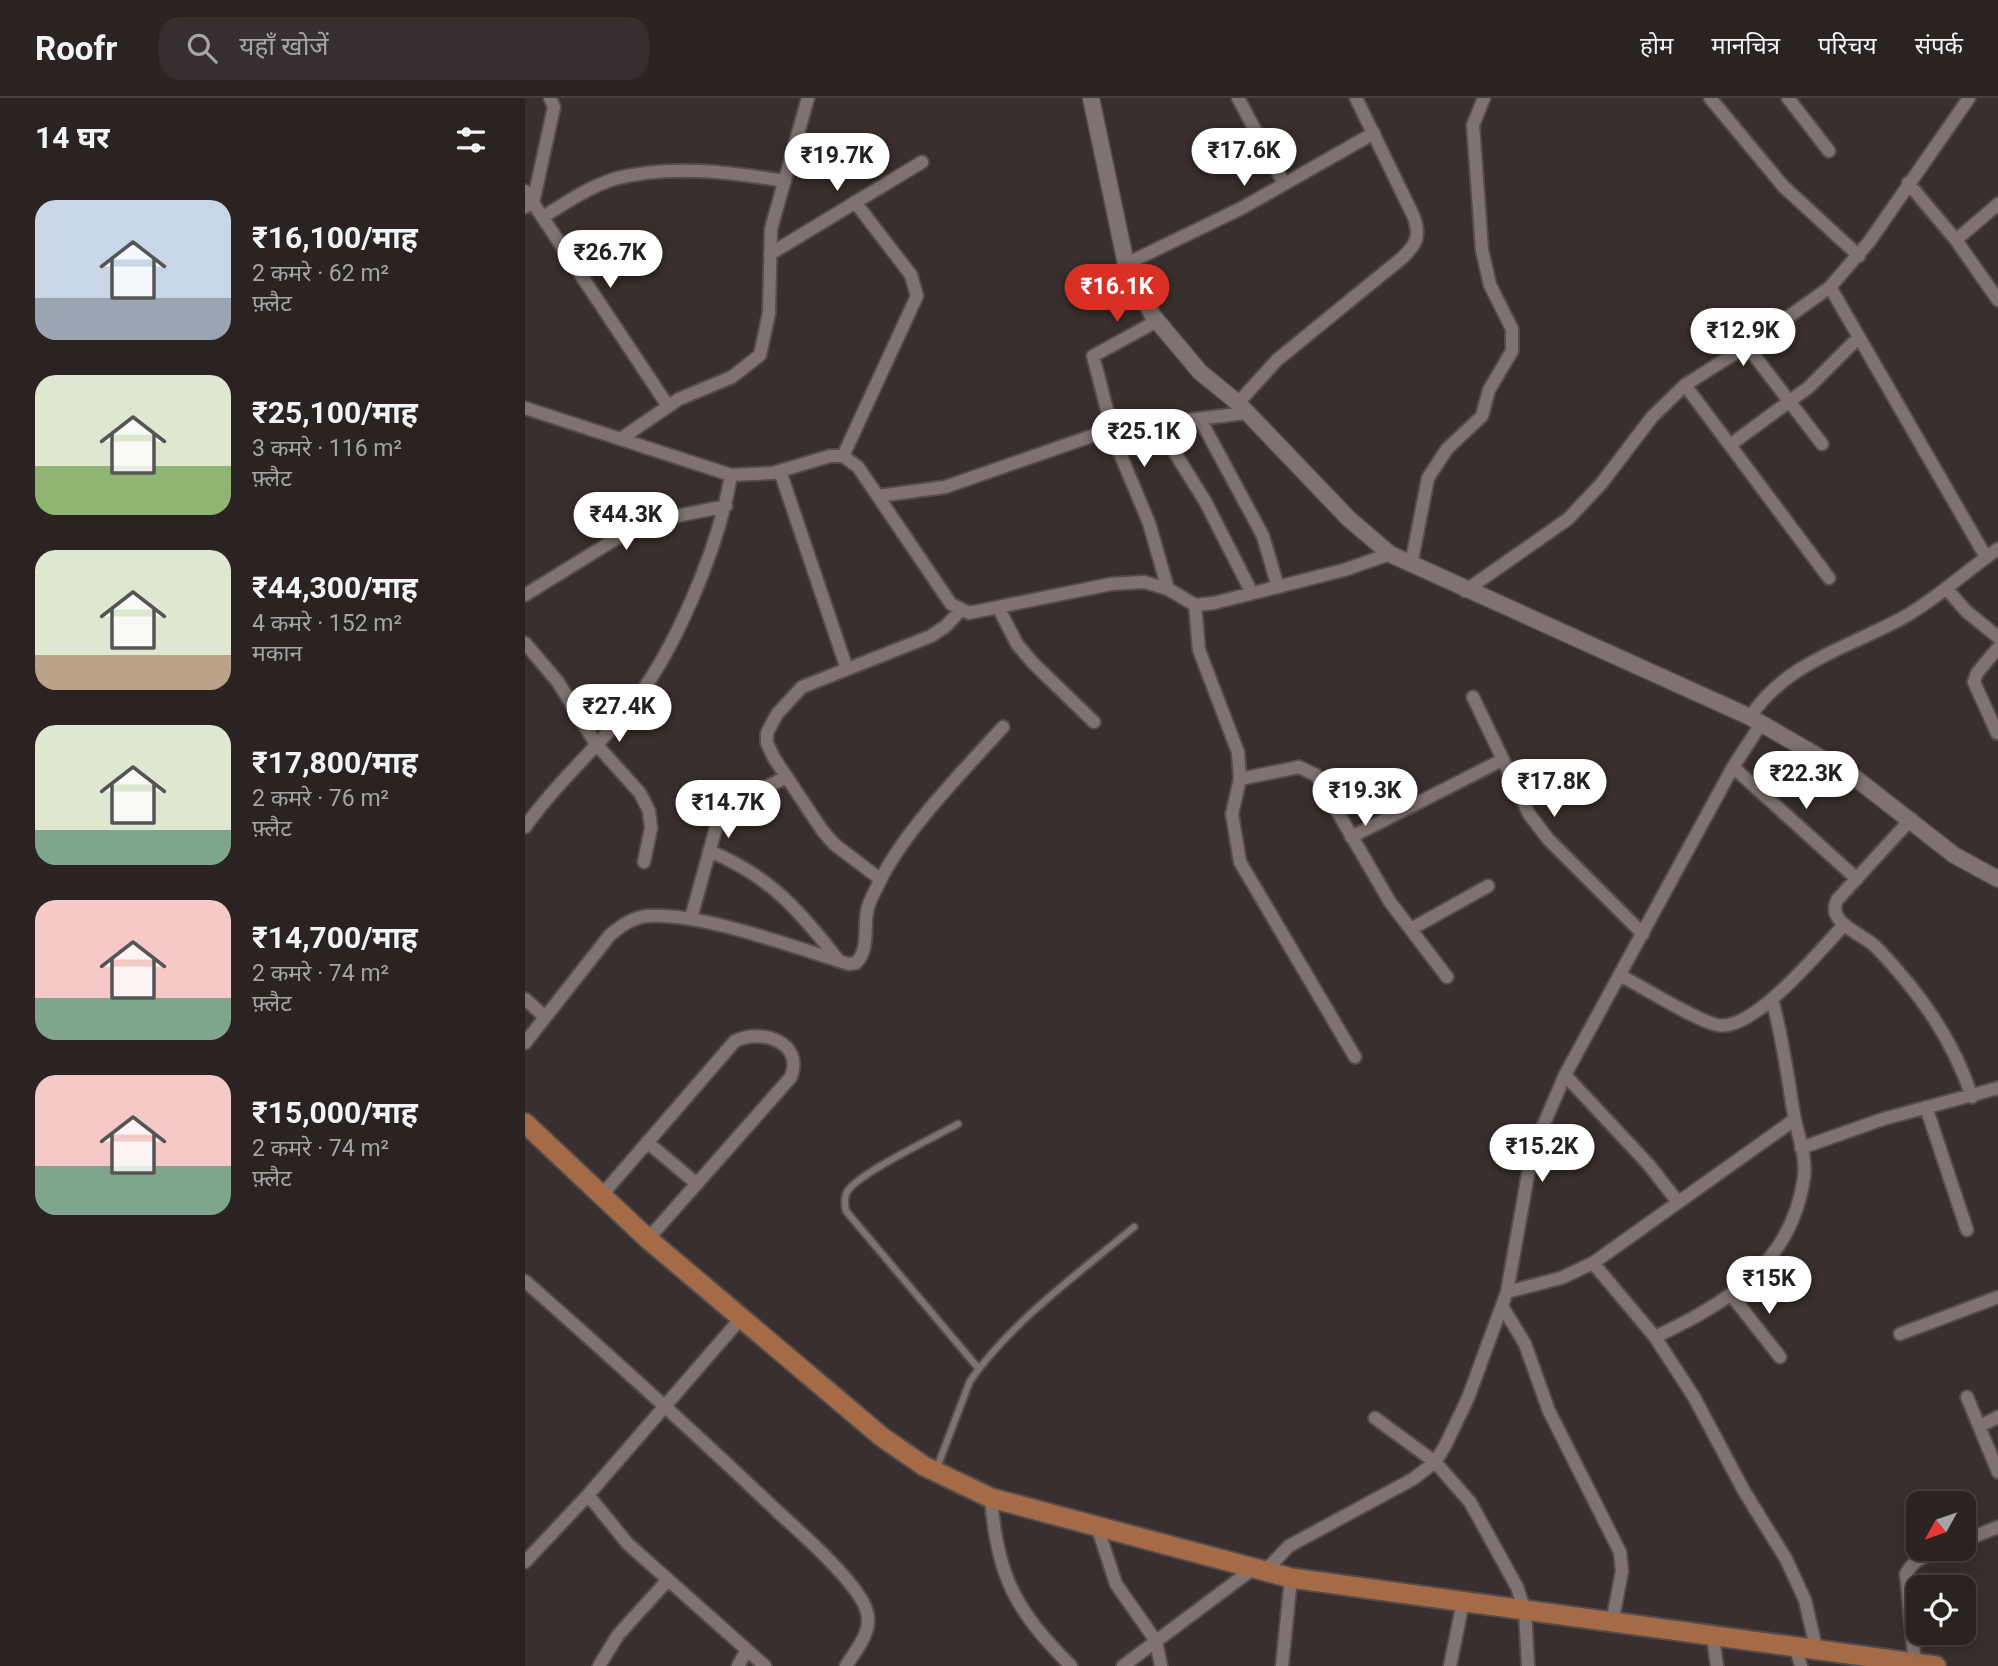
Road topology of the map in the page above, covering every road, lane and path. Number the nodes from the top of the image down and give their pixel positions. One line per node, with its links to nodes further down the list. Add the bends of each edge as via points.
1 (550, 98): 19 (street, via 554,107)
2 (807, 98): 13 (street)
3 (1091, 98): 24 (street)
4 (1238, 98): 15 (street)
5 (1356, 98): 10 (street)
6 (1485, 98): 49 (street, via 1473,125 1482,250 1490,285 1512,329 1512,351 1489,390 1482,416 1447,449 1431,472)
7 (1710, 98): 23 (street, via 1783,186)
8 (1788, 98): 11 (street)
9 (1969, 98): 14 (street)
10 (1374, 133): 15 (street); 34 (street, via 1417,224 1417,241 1268,367)
11 (1829, 151)
12 (922, 162): 17 (street)
13 (785, 181): 20 (street, via 698,172 643,174 614,179); 22 (street, via 771,229)
14 (1908, 183): 21 (street); 23 (street)
15 (1285, 184): 24 (street)
16 (525, 191): 19 (street)
17 (855, 202): 22 (street); 41 (street, via 911,275 917,296)
18 (1998, 204): 21 (street)
19 (529, 205): 20 (street)
20 (543, 217): 32 (street)
21 (1956, 240): 26 (street)
22 (770, 254): 32 (street, via 769,313 760,355 732,377)
23 (1859, 256): 25 (street)
24 (1126, 264): 27 (street)
25 (1830, 287): 28 (street); 29 (street)
26 (1998, 300)
27 (1157, 321): 34 (street, via 1200,372); 37 (street, via 1093,356)
28 (1859, 337): 31 (street); 48 (street)
29 (1747, 346): 30 (street); 31 (street)
30 (1685, 385): 39 (street); 54 (street, via 1652,417 1568,519)
31 (1790, 402): 39 (street); 40 (street)
32 (668, 406): 38 (street)
33 (525, 408): 38 (street)
34 (1243, 408): 35 (street); 47 (street, via 1349,519)
35 (1201, 419): 36 (street); 51 (street, via 1263,536)
36 (1158, 426): 37 (street); 55 (street, via 1205,501)
37 (1112, 429): 44 (street, via 945,487); 53 (street, via 1149,523)
38 (622, 438): 43 (street)
39 (1730, 444): 50 (street)
40 (1822, 444)
41 (843, 456): 42 (street); 44 (street)
42 (781, 471): 43 (street); 63 (street)
43 (731, 475): 45 (street)
44 (878, 496): 59 (street)
45 (726, 506): 56 (street, via 662,519 622,535); 69 (street, via 660,667)
46 (1998, 549): 48 (street)
47 (1390, 554): 49 (street); 51 (street)
48 (1986, 557): 52 (street)
49 (1411, 565): 54 (street)
50 (1829, 578)
51 (1278, 587): 55 (street)
52 (1946, 588): 60 (street); 65 (street, via 1878,631 1795,670 1768,692)
53 (1168, 589): 57 (street); 58 (street, via 1144,582 1111,584)
54 (1465, 591): 65 (street)
55 (1252, 593): 57 (street)
56 (525, 595)
57 (1195, 605): 73 (street, via 1199,650 1238,752)
58 (998, 607): 59 (street); 66 (street, via 1017,644)
59 (960, 611): 63 (street, via 931,636)
60 (1998, 638)
61 (525, 643): 69 (street, via 558,682)
62 (1998, 649): 68 (street, via 1974,682)
63 (847, 669): 72 (street, via 802,687 777,714 767,743)
64 (1473, 697): 70 (street)
65 (1755, 721): 71 (street); 74 (street, via 1854,777)
66 (1094, 722)
67 (1003, 727): 79 (street, via 960,774)
68 (1997, 733)
69 (596, 744): 75 (street, via 544,800); 78 (street, via 640,793 649,811 651,828)
70 (1502, 760): 76 (street); 86 (street, via 1529,814 1548,839)
71 (1733, 767): 80 (street); 86 (street)
72 (787, 777): 77 (street, via 731,803 720,813); 79 (street, via 834,844)
73 (1240, 779): 76 (street, via 1299,767 1308,770 1322,784); 94 (street, via 1232,814 1240,862)
74 (1911, 819): 80 (street); 81 (street, via 1969,865)
75 (525, 828)
76 (1351, 837): 85 (street)
77 (709, 851): 83 (street); 87 (street, via 742,864 766,881 794,905)
78 (644, 862)
79 (880, 879): 87 (street, via 867,911 862,957 849,964)
80 (1857, 879): 84 (street, via 1833,909)
81 (1998, 879)
82 (1488, 886): 85 (street)
83 (691, 918): 87 (street); 92 (street, via 647,915 628,921 610,935)
84 (1844, 925): 91 (street); 97 (street, via 1875,946 1930,1012 1960,1060)
85 (1411, 929): 89 (street)
86 (1643, 934): 88 (street)
87 (839, 961)
88 (1621, 976): 91 (street, via 1715,1024 1735,1024); 95 (street)
89 (1447, 977)
90 (525, 999): 92 (street)
91 (1772, 999): 99 (street)
92 (545, 1017): 93 (street)
93 (525, 1043)
94 (1355, 1058)
95 (1565, 1075): 106 (street); 112 (street, via 1532,1152)
96 (1998, 1088): 97 (street)
97 (1972, 1097): 98 (street)
98 (1926, 1107): 103 (street); 108 (street)
99 (1794, 1120): 103 (street); 106 (street)
100 (525, 1123): 105 (main road)
101 (958, 1124): 120 (lane, via 875,1170 852,1186 844,1202 846,1211)
102 (647, 1142): 104 (street); 104 (street, via 735,1041 758,1035 782,1042 793,1053 796,1066 791,1077); 105 (street)
103 (1801, 1148): 113 (street, via 1804,1175 1796,1207 1772,1257)
104 (697, 1184): 109 (street)
105 (601, 1196): 109 (main road)
106 (1678, 1202): 110 (street)
107 (1134, 1227): 120 (lane, via 1038,1308)
108 (1967, 1230)
109 (647, 1240): 116 (main road)
110 (1593, 1263): 112 (street, via 1561,1278); 118 (street)
111 (525, 1281): 122 (street)
112 (1507, 1292): 115 (street)
113 (1732, 1296): 118 (street); 119 (street)
114 (1998, 1297): 117 (street)
115 (1502, 1306): 126 (street, via 1468,1398); 141 (street, via 1525,1345 1549,1411 1620,1552 1622,1571)
116 (742, 1317): 122 (street); 127 (main road, via 882,1437)
117 (1899, 1334)
118 (1655, 1337): 145 (street, via 1786,1559 1805,1600)
119 (1780, 1357)
120 (979, 1369): 127 (lane, via 970,1381)
121 (1966, 1397): 125 (street)
122 (665, 1405): 129 (street); 151 (street, via 813,1544 857,1594 869,1622)
123 (1998, 1417): 125 (street)
124 (1375, 1418): 126 (street)
125 (1980, 1426): 128 (street)
126 (1435, 1462): 136 (street, via 1289,1546); 140 (street, via 1470,1502 1517,1587)
127 (935, 1472): 130 (main road)
128 (1998, 1472)
129 (588, 1495): 135 (street); 138 (street, via 628,1544)
130 (991, 1498): 132 (main road); 152 (street, via 1002,1567 1014,1597)
131 (1998, 1527): 133 (street)
132 (1098, 1529): 136 (main road); 143 (street, via 1116,1584)
133 (1976, 1536)
134 (1916, 1561): 147 (street, via 1906,1574)
135 (525, 1562)
136 (1259, 1569): 137 (main road); 143 (street)
137 (1291, 1578): 139 (main road); 155 (street)
138 (667, 1581): 144 (street); 148 (street, via 618,1635)
139 (1463, 1602): 140 (main road); 156 (street)
140 (1525, 1611): 141 (main road); 157 (street)
141 (1612, 1623): 142 (main road)
142 (1713, 1637): 146 (main road); 158 (street)
143 (1156, 1642): 153 (street); 154 (street)
144 (747, 1650): 149 (street); 150 (street)
145 (1817, 1652): 146 (main road); 147 (main road)
146 (1798, 1658)
147 (1915, 1664): 159 (main road)
148 (600, 1666)
149 (738, 1666)
150 (765, 1666)
151 (846, 1666)
152 (1071, 1666)
153 (1123, 1666)
154 (1161, 1666)
155 (1282, 1666)
156 (1450, 1666)
157 (1528, 1666)
158 (1717, 1666)
159 (1936, 1666)

